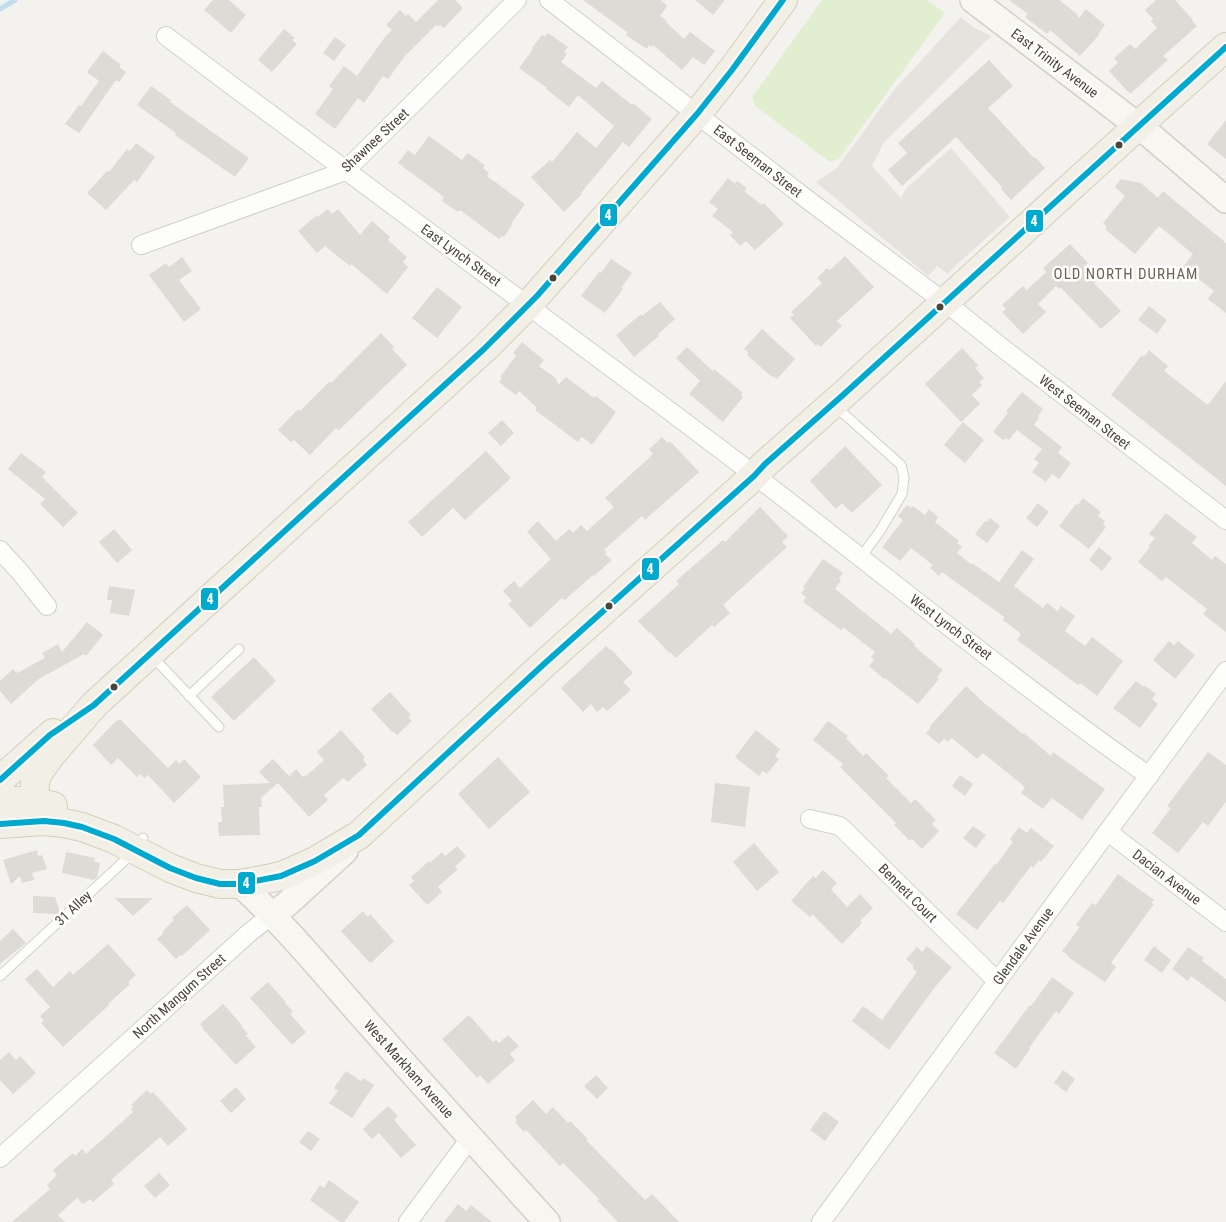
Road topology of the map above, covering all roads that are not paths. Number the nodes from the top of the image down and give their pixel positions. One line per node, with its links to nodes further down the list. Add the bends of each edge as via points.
1 (517, 0): 9 (street, Shawnee Street)
2 (550, 0): 7 (street, East Seeman Street)
3 (783, 0): 7 (main road)
4 (972, 0): 8 (street, East Trinity Avenue)
5 (166, 36): 9 (street, East Lynch Street)
6 (1226, 47): 8 (main road, North Mangum Street)
7 (697, 114): 12 (street, East Seeman Street); 13 (main road)
8 (1138, 126): 10 (street, East Trinity Avenue); 12 (main road, North Mangum Street)
9 (345, 171): 11 (street, Shawnee Street); 13 (street, East Lynch Street)
10 (1226, 200)
11 (141, 245)
12 (944, 302): 14 (main road, North Mangum Street); 16 (street, West Seeman Street)
13 (528, 305): 15 (street, East Lynch Street); 21 (main road)
14 (833, 404): 15 (main road, North Mangum Street); 18 (lane, via 901,466 904,477 902,494)
15 (754, 476): 18 (street, West Lynch Street); 33 (main road, North Mangum Street)
16 (1226, 520)
17 (0, 550): 19 (street)
18 (860, 557): 26 (street, West Lynch Street)
19 (47, 606)
20 (239, 649): 23 (lane)
21 (150, 654): 23 (lane); 24 (main road)
22 (1226, 671): 26 (street, Glendale Avenue)
23 (189, 696): 25 (lane)
24 (94, 705): 27 (main road, via 50,735); 29 (main road, via 38,773 34,789)
25 (219, 727)
26 (1148, 776): 32 (street, Glendale Avenue)
27 (0, 780)
28 (0, 800): 29 (main road)
29 (39, 812): 31 (main road); 34 (main road, via 90,814 118,825)
30 (810, 820): 39 (street, Bennett Court, via 840,826)
31 (0, 824)
32 (1108, 832): 37 (street, Dacian Avenue); 39 (street, Glendale Avenue)
33 (359, 835): 35 (main road, North Mangum Street, via 315,861 281,876); 36 (street, North Mangum Street, via 332,864)
34 (139, 844): 35 (main road, via 224,873); 38 (lane, 31 Alley)
35 (240, 884): 36 (street, West Markham Avenue)
36 (272, 915): 40 (street, West Markham Avenue); 41 (street, North Mangum Street)
37 (1226, 922)
38 (0, 976)
39 (997, 981): 44 (street, Glendale Avenue)
40 (471, 1138): 42 (street); 43 (street, West Markham Avenue)
41 (0, 1158)
42 (408, 1222)
43 (548, 1222)
44 (821, 1222)

